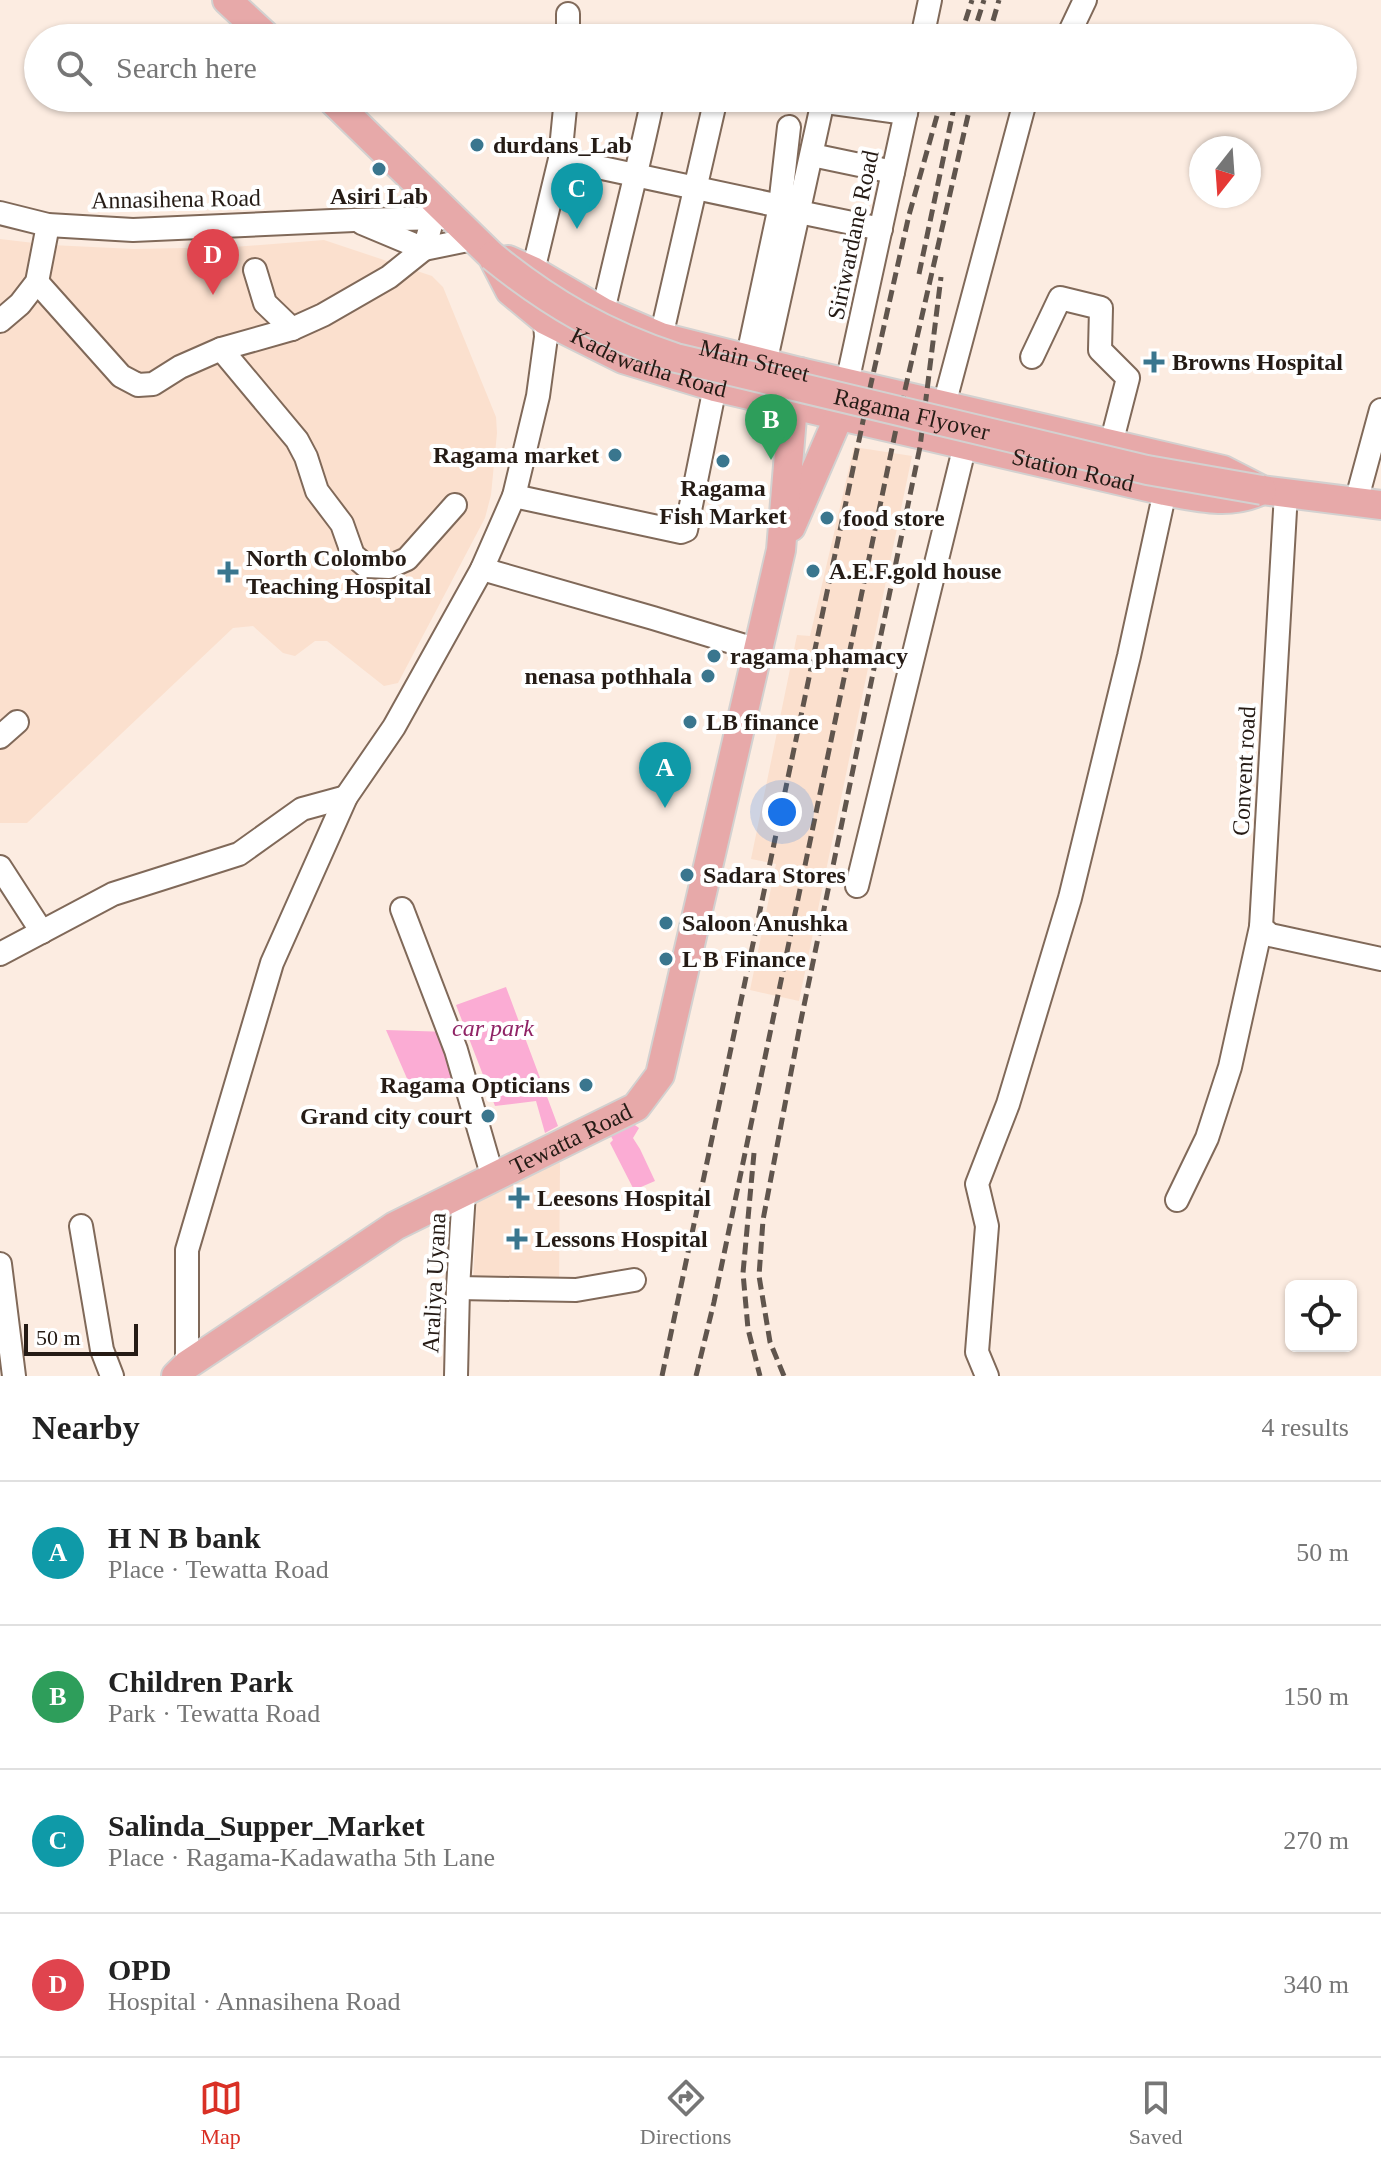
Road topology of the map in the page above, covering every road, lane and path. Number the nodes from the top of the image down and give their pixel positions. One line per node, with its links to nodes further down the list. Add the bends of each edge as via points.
1 (227, 0): 5 (main road)
2 (930, 0): 7 (street)
3 (1085, 0): 8 (street)
4 (568, 14): 6 (street)
5 (253, 24)
6 (568, 24)
7 (925, 24)
8 (1074, 24)
9 (344, 112): 27 (main road)
10 (565, 112): 18 (street)
11 (650, 112): 20 (street)
12 (713, 112): 21 (street)
13 (821, 112): 17 (street)
14 (906, 112): 19 (street, Siriwardane Road)
15 (1022, 112): 44 (street)
16 (789, 127): 22 (street)
17 (812, 155): 19 (street); 22 (street)
18 (560, 159): 20 (street); 30 (street)
19 (893, 172): 26 (street, Siriwardane Road)
20 (637, 176): 21 (street); 32 (street)
21 (695, 189): 22 (street); 36 (street)
22 (790, 209): 26 (street); 39 (street)
23 (0, 213): 25 (street, Annasihena Road)
24 (354, 220): 25 (street, Annasihena Road, via 133,230); 27 (street, Annasihena Road); 28 (street, Annasihena Road)
25 (48, 225): 31 (street)
26 (881, 229): 41 (street, Siriwardane Road)
27 (463, 232): 28 (street); 28 (street, via 463,241); 30 (main road, Main Street); 33 (main road, Kadawatha Road, via 510,291); 50 (main road, Ragama Flyover, bridge, via 573,314 676,358 1147,470)
28 (424, 249): 35 (street, via 377,284)
29 (255, 270): 35 (street, via 265,303)
30 (533, 271): 32 (main road, Main Street)
31 (37, 282): 34 (street); 37 (street, via 121,376 138,385 153,384)
32 (603, 312): 36 (main road, Main Street)
33 (545, 320): 42 (main road, Kadawatha Road, via 623,359); 51 (street, via 538,396)
34 (0, 321)
35 (292, 329): 37 (street)
36 (661, 337): 39 (main road, Main Street)
37 (221, 349): 53 (street, via 297,440 317,491 342,524 353,555 366,566 389,567 407,559)
38 (1032, 357): 47 (street, via 1060,298 1101,308 1100,350 1128,378)
39 (756, 362): 40 (main road, Main Street)
40 (800, 372): 41 (main road, Main Street); 43 (main road, Tewatta Road)
41 (847, 383): 44 (main road, Main Street); 46 (main road, Tewatta Road)
42 (715, 387): 43 (main road, Kadawatha Road); 51 (street, via 686,530)
43 (793, 405): 46 (main road, Kadawatha Road); 54 (main road, Tewatta Road)
44 (944, 405): 47 (main road, Main Street)
45 (1381, 410): 52 (street)
46 (839, 416): 48 (main road, Station Road); 54 (main road, Tewatta Road)
47 (1111, 444): 50 (main road, Main Street, via 1223,470)
48 (965, 445): 49 (main road, Station Road); 59 (street)
49 (1165, 491): 50 (main road, Station Road, via 1213,500); 76 (street, via 1070,898 1008,1104 977,1184 987,1226 977,1352)
50 (1274, 491): 52 (main road, Ragama Flyover); 61 (street, Convent road)
51 (514, 496): 55 (street)
52 (1369, 504)
53 (455, 505)
54 (781, 550): 56 (main road, Tewatta Road)
55 (482, 569): 56 (street); 57 (street, via 394,727)
56 (758, 650): 65 (main road, Tewatta Road, via 660,1075 636,1107)
57 (346, 797): 62 (street, via 302,809 239,854 113,894); 72 (street, via 272,963 187,1250)
58 (0, 867): 62 (street)
59 (857, 886)
60 (402, 909): 65 (street, via 456,1050)
61 (1261, 927): 64 (street, via 1270,935); 67 (street, Convent road, via 1230,1067 1207,1138)
62 (42, 932): 63 (street)
63 (0, 954)
64 (1381, 959)
65 (493, 1178): 66 (main road, Tewatta Road)
66 (464, 1192): 71 (street, Araliya Uyana); 72 (main road, Tewatta Road, via 395,1226)
67 (1177, 1200)
68 (81, 1226): 74 (street, via 102,1350)
69 (0, 1264): 73 (street)
70 (634, 1280): 71 (street, via 576,1290)
71 (458, 1288): 75 (street, Araliya Uyana)
72 (182, 1371)
73 (14, 1376)
74 (112, 1376)
75 (456, 1376)
76 (987, 1376)

